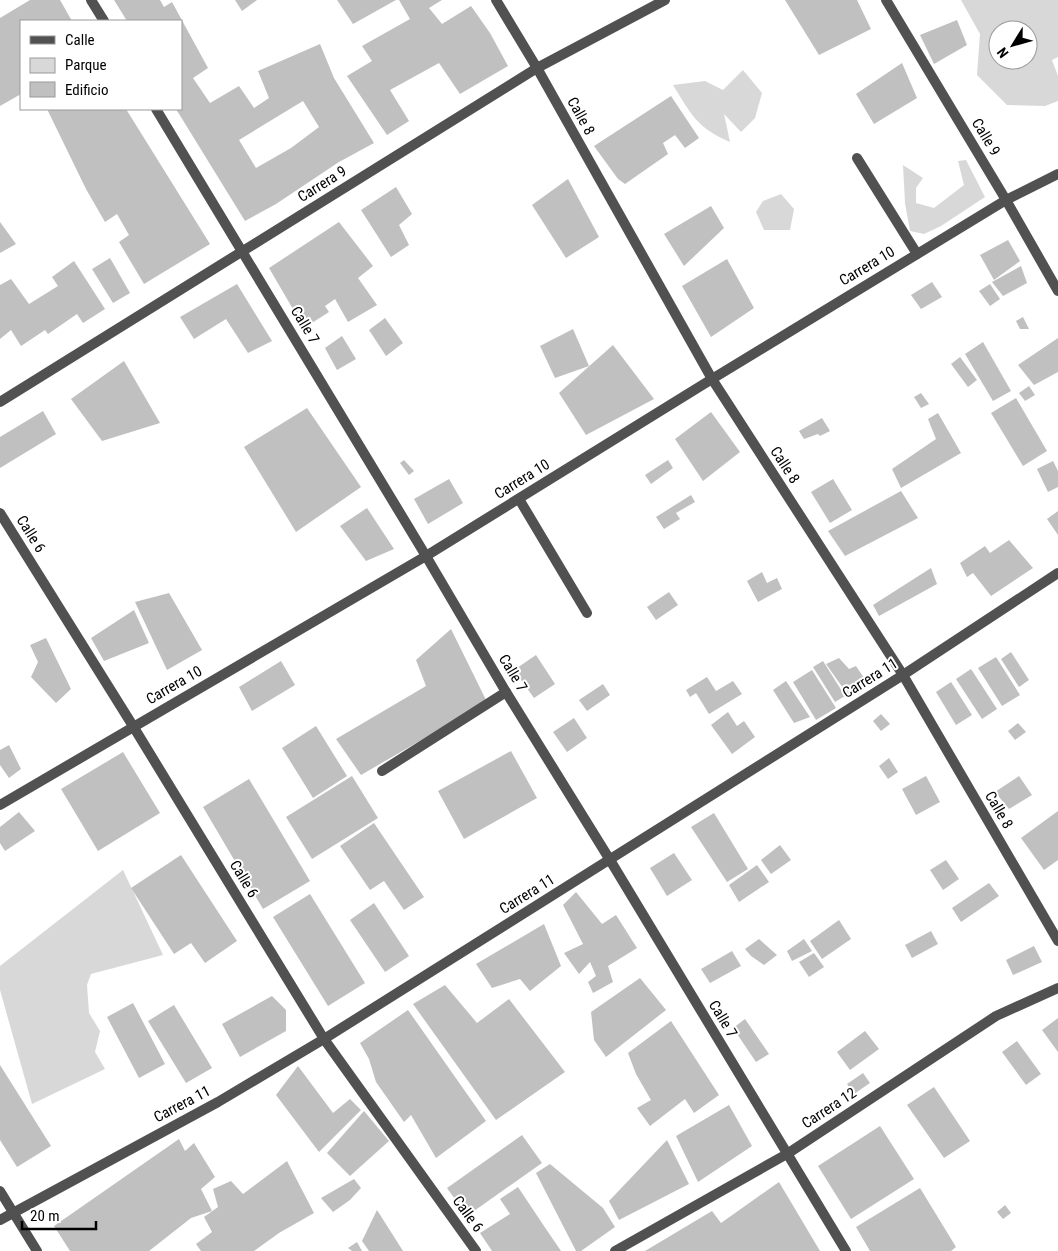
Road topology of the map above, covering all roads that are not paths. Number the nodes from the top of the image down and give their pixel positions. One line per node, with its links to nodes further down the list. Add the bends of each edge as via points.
1 (91, 0): 5 (street)
2 (496, 0): 6 (street, Calle 8)
3 (666, 0): 6 (street, Carrera 9)
4 (886, 0): 10 (street, Calle 9)
5 (103, 20)
6 (537, 68): 11 (street, Carrera 9); 14 (street, Calle 8)
7 (157, 110): 11 (street, Calle 7)
8 (856, 158): 12 (street)
9 (1058, 174): 10 (street, Carrera 10)
10 (1006, 200): 12 (street, Carrera 10); 13 (street, Calle 9)
11 (242, 251): 15 (street, Carrera 9); 18 (street, Calle 7)
12 (917, 254): 14 (street, Carrera 10)
13 (1058, 291)
14 (712, 378): 16 (street, Carrera 10); 21 (street, Calle 8)
15 (0, 402)
16 (519, 499): 18 (street, Carrera 10); 20 (street)
17 (0, 513): 23 (street, Calle 6)
18 (426, 556): 22 (street, Calle 7); 23 (street, Carrera 10)
19 (1058, 573): 21 (street, Carrera 11)
20 (587, 613)
21 (903, 675): 26 (street, Carrera 11); 27 (street, Calle 8)
22 (506, 692): 24 (street); 26 (street, Calle 7)
23 (133, 726): 25 (street, Carrera 10); 29 (street, Calle 6)
24 (382, 771)
25 (0, 805)
26 (610, 860): 29 (street, Carrera 11); 30 (street, Calle 7)
27 (1058, 942)
28 (1058, 988): 30 (street, Carrera 12, via 996,1016)
29 (324, 1039): 32 (street, Carrera 11, via 218,1102); 35 (street, Calle 6)
30 (787, 1154): 36 (street, Carrera 12); 37 (street, Calle 7)
31 (0, 1190): 32 (street)
32 (13, 1212): 33 (street, Carrera 11); 34 (street)
33 (0, 1220)
34 (37, 1251)
35 (476, 1251)
36 (615, 1251)
37 (846, 1251)

